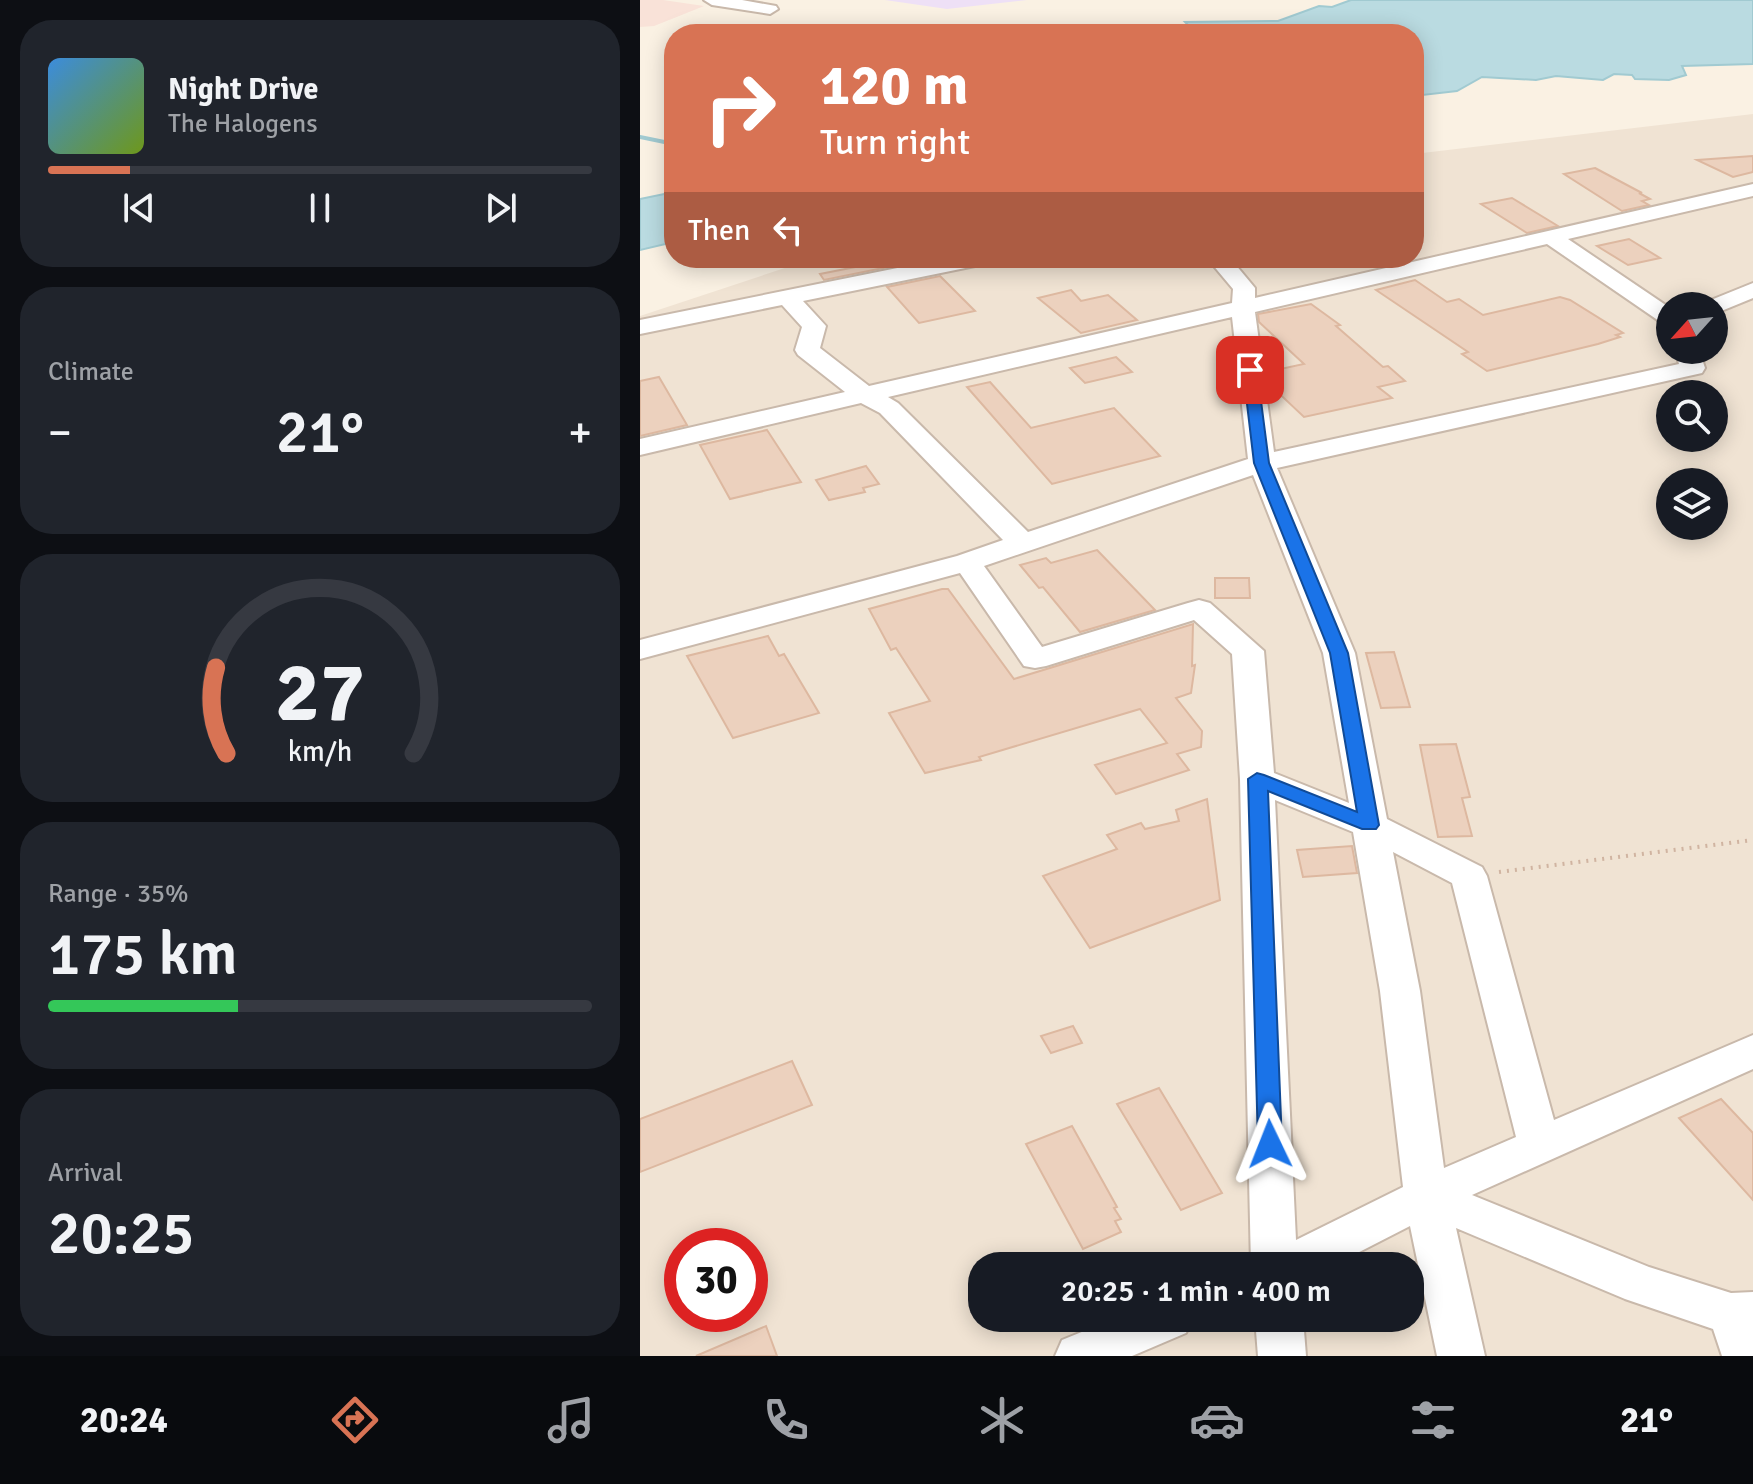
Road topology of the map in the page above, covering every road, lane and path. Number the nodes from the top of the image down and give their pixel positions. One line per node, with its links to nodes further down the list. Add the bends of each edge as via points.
1 (712, 0): 2 (street)
2 (770, 9)
3 (1753, 190): 4 (street)
4 (1549, 236): 5 (street); 13 (street)
5 (1424, 265)
6 (932, 268): 10 (street)
7 (1227, 268): 12 (street, via 1244,288)
8 (1413, 268): 12 (street)
9 (1753, 290): 11 (street)
10 (788, 298): 14 (street); 16 (street, via 814,326 807,350)
11 (1728, 301)
12 (1243, 308): 16 (street); 18 (street)
13 (1656, 309)
14 (640, 327)
15 (1692, 364): 18 (street, via 1693,368)
16 (866, 396): 17 (street); 19 (street, via 889,408)
17 (640, 447)
18 (1262, 463): 19 (street); 23 (street, via 1339,653)
19 (1023, 544): 20 (street)
20 (967, 562): 21 (street); 22 (street, via 1035,659 1199,609 1248,651)
21 (640, 650)
22 (1257, 779): 23 (street); 29 (street)
23 (1369, 825): 25 (street); 28 (street, via 1400,991)
24 (1753, 840): 25 (path)
25 (1469, 876): 27 (street)
26 (1753, 1051): 27 (street)
27 (1540, 1146): 28 (street)
28 (1426, 1196): 30 (street); 31 (street); 36 (street)
29 (1274, 1252)
30 (1316, 1252)
31 (1743, 1328)
32 (1136, 1332): 34 (street)
33 (1280, 1332): 35 (street)
34 (1079, 1356)
35 (1282, 1356)
36 (1461, 1356)

